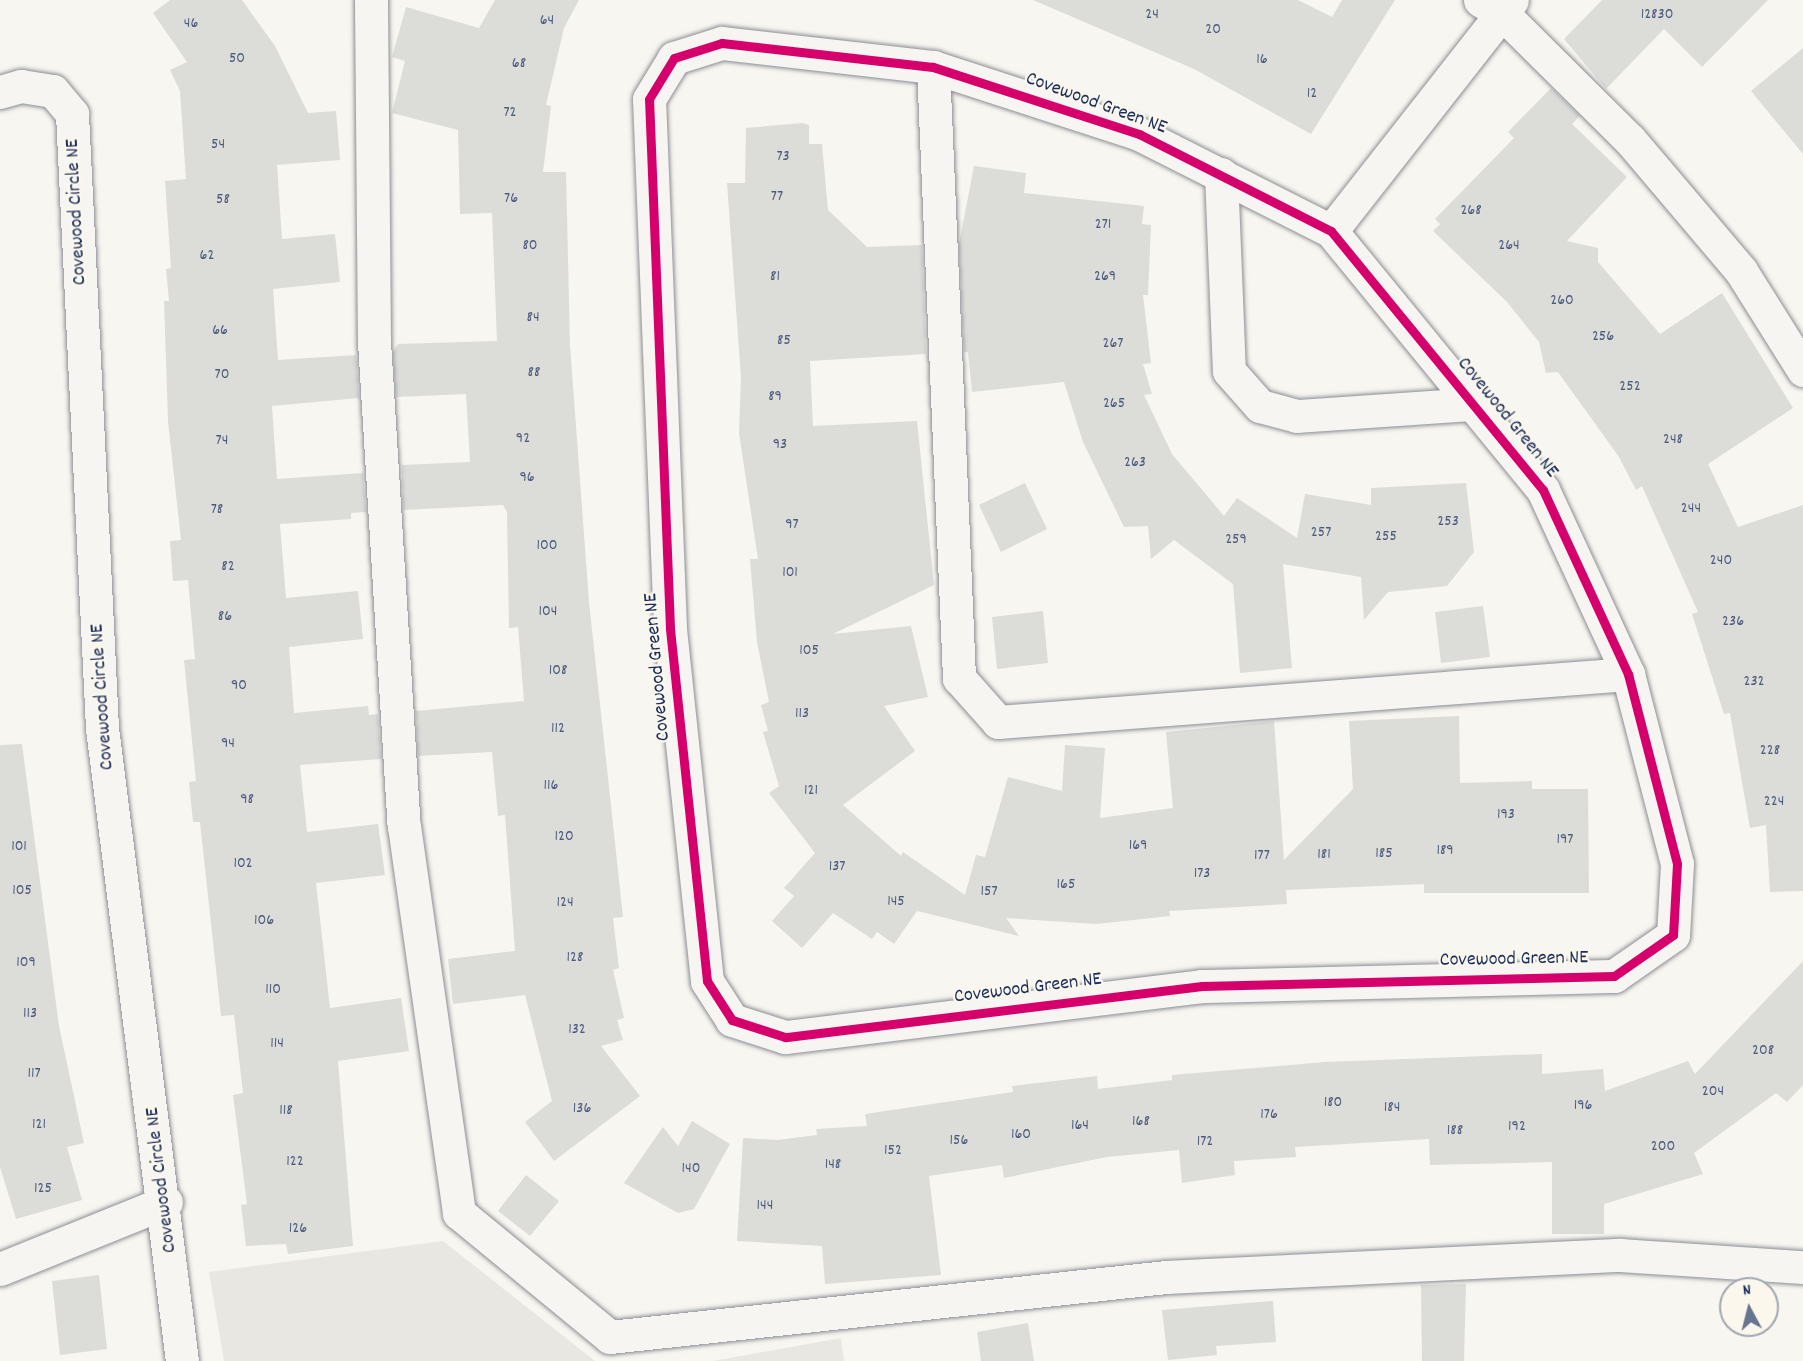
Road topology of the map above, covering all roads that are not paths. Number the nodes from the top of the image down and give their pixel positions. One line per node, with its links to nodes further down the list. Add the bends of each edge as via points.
1 (371, 0): 11 (street, via 374,341 404,826 459,1213 610,1337 1166,1277 1620,1255)
2 (1498, 4): 6 (street); 7 (street, via 1630,140 1741,271)
3 (933, 67): 5 (street, Covewood Green NE, via 1139,134); 9 (street, via 959,678 998,722); 9 (street, Covewood Green NE, via 722,43 674,58 649,99 670,628 707,981 732,1020 785,1037 1202,986 1614,976 1673,935 1677,864)
4 (0, 92): 10 (street, Covewood Circle NE, via 21,86 53,91 72,114 102,728)
5 (1221, 174): 6 (street, Covewood Green NE); 8 (street, Covewood Green NE, via 1229,371 1260,406 1297,416)
6 (1330, 231): 8 (street, Covewood Green NE)
7 (1803, 370)
8 (1473, 404): 9 (street, Covewood Green NE, via 1543,490)
9 (1628, 674)
10 (166, 1202): 12 (street); 13 (street, Covewood Circle NE)
11 (1803, 1267)
12 (0, 1269)
13 (182, 1361)

